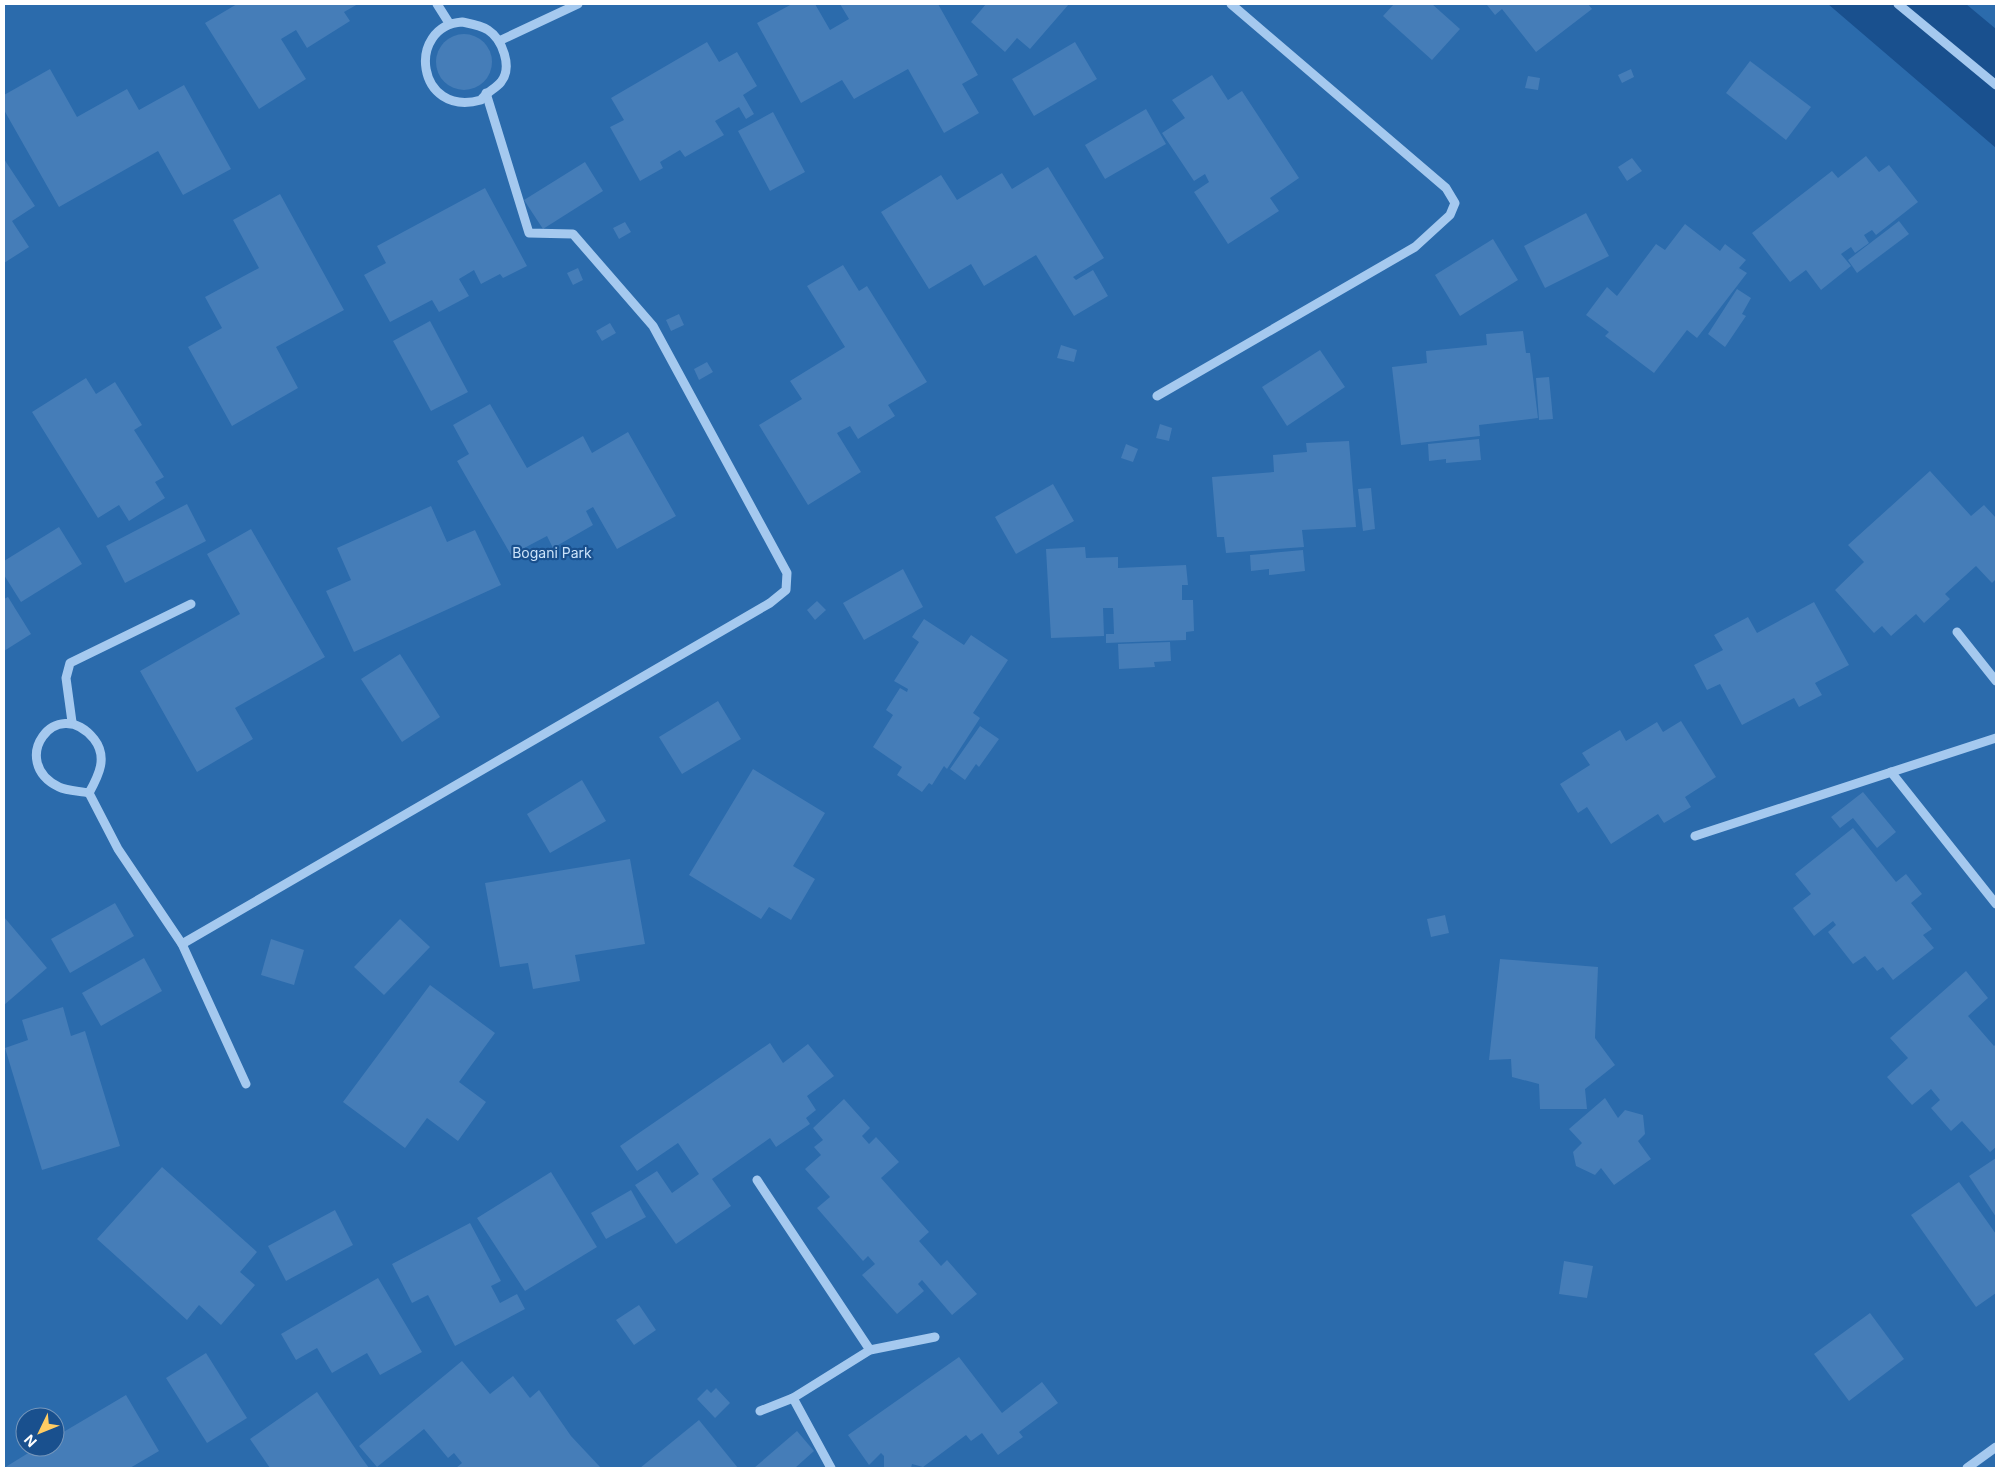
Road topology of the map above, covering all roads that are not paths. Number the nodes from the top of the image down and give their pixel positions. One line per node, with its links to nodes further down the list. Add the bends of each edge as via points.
1 (437, 4): 5 (street)
2 (578, 4): 6 (street)
3 (1231, 4): 9 (street, via 1446,188 1455,203 1450,215 1415,247)
4 (1898, 4): 7 (street)
5 (449, 23): 6 (street, via 477,24 489,30); 8 (street, via 429,45 424,59 431,86 441,96 468,104 481,100)
6 (499, 41): 8 (street, via 506,68 502,81)
7 (1996, 85)
8 (486, 93): 19 (street, via 529,233 573,234 653,326 786,573 786,590 770,603)
9 (1157, 396)
10 (191, 604): 13 (street, via 70,663 66,678)
11 (1957, 632): 12 (street)
12 (1996, 681)
13 (72, 722): 16 (street, via 99,746 102,759 99,775); 16 (street, via 57,724 44,734 35,759 40,771 60,788)
14 (1996, 738): 15 (street)
15 (1891, 772): 17 (street); 18 (street)
16 (89, 792): 19 (street, via 118,849)
17 (1695, 836)
18 (1996, 904)
19 (182, 944): 20 (street)
20 (246, 1084)
21 (757, 1180): 23 (street)
22 (935, 1337): 23 (street)
23 (870, 1350): 24 (street)
24 (793, 1398): 25 (street); 27 (street)
25 (760, 1411)
26 (1996, 1447): 28 (street)
27 (831, 1468)
28 (1967, 1468)

